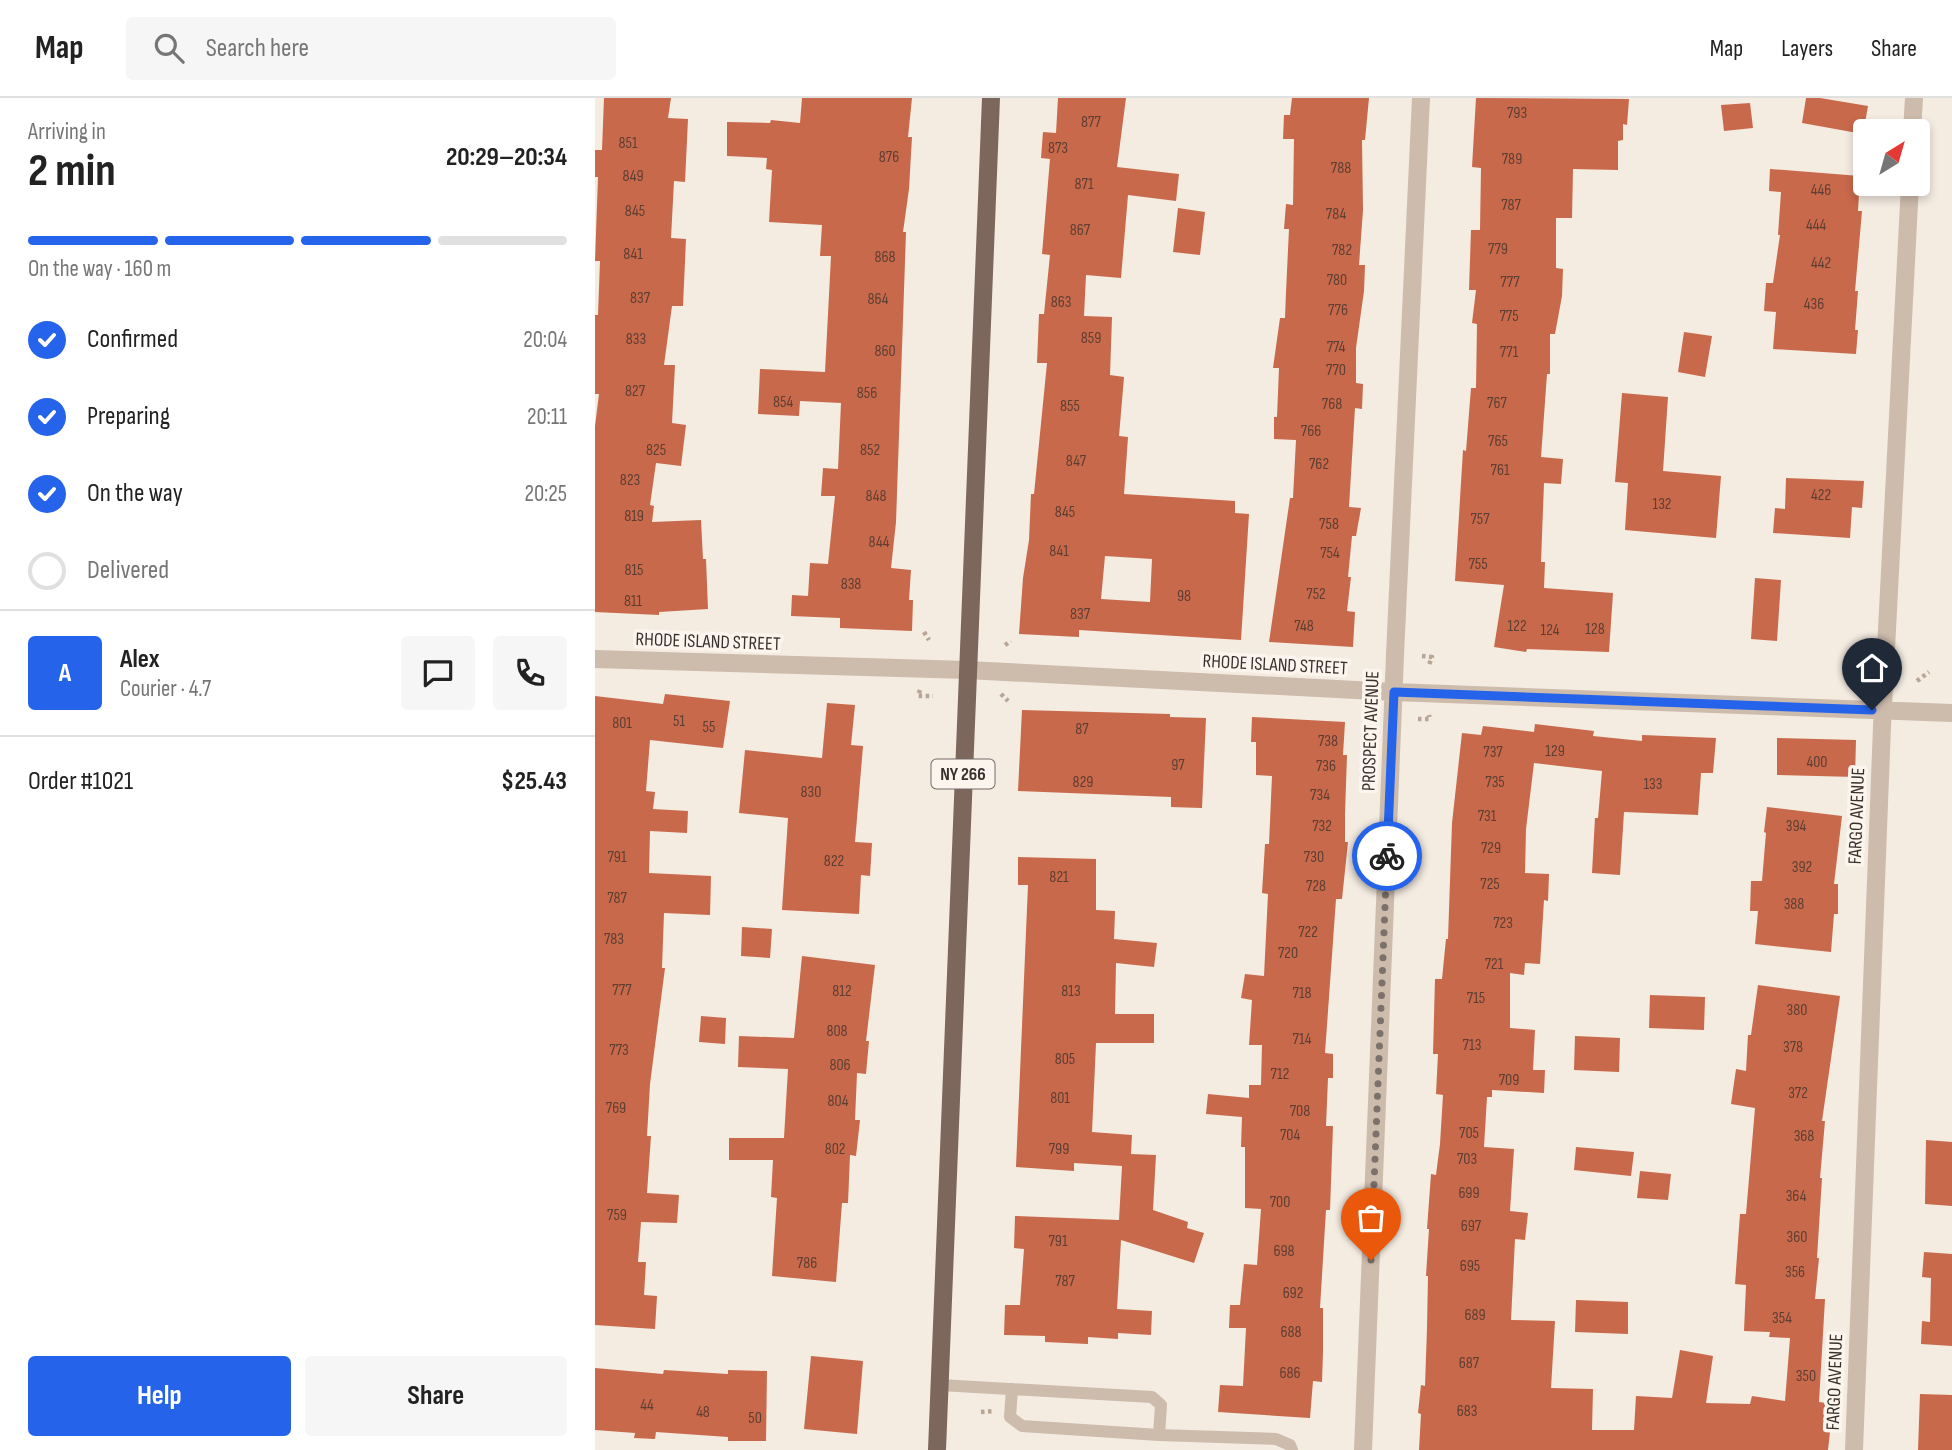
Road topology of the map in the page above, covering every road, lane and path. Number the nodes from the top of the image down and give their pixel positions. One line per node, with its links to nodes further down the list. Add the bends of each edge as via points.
1 (991, 98): 13 (main road, NY 266)
2 (1421, 98): 16 (street, PROSPECT AVENUE)
3 (1914, 98): 4 (street)
4 (1913, 119)
5 (1909, 196): 21 (street, FARGO AVENUE)
6 (924, 632): 7 (path)
7 (929, 640)
8 (1011, 641): 9 (path)
9 (1005, 645)
10 (1422, 656): 12 (path, via 1432,657)
11 (595, 659): 13 (street, RHODE ISLAND STREET)
12 (1429, 665)
13 (967, 670): 16 (street, RHODE ISLAND STREET); 25 (main road, NY 266)
14 (1929, 672): 15 (path)
15 (1917, 681)
16 (1394, 692): 21 (street, RHODE ISLAND STREET); 30 (street, PROSPECT AVENUE)
17 (1001, 694): 20 (path)
18 (918, 696): 19 (path)
19 (933, 696)
20 (1008, 701)
21 (1883, 710): 22 (street, RHODE ISLAND STREET); 31 (street, FARGO AVENUE)
22 (1952, 713)
23 (1418, 719): 24 (path)
24 (1430, 719)
25 (940, 1385): 26 (lane); 28 (main road, NY 266)
26 (1012, 1389): 27 (lane, via 1010,1417 1022,1426); 27 (lane, via 1152,1397 1161,1405)
27 (1159, 1435): 29 (lane, via 1276,1439)
28 (937, 1450)
29 (1292, 1450)
30 (1363, 1450)
31 (1854, 1450)

